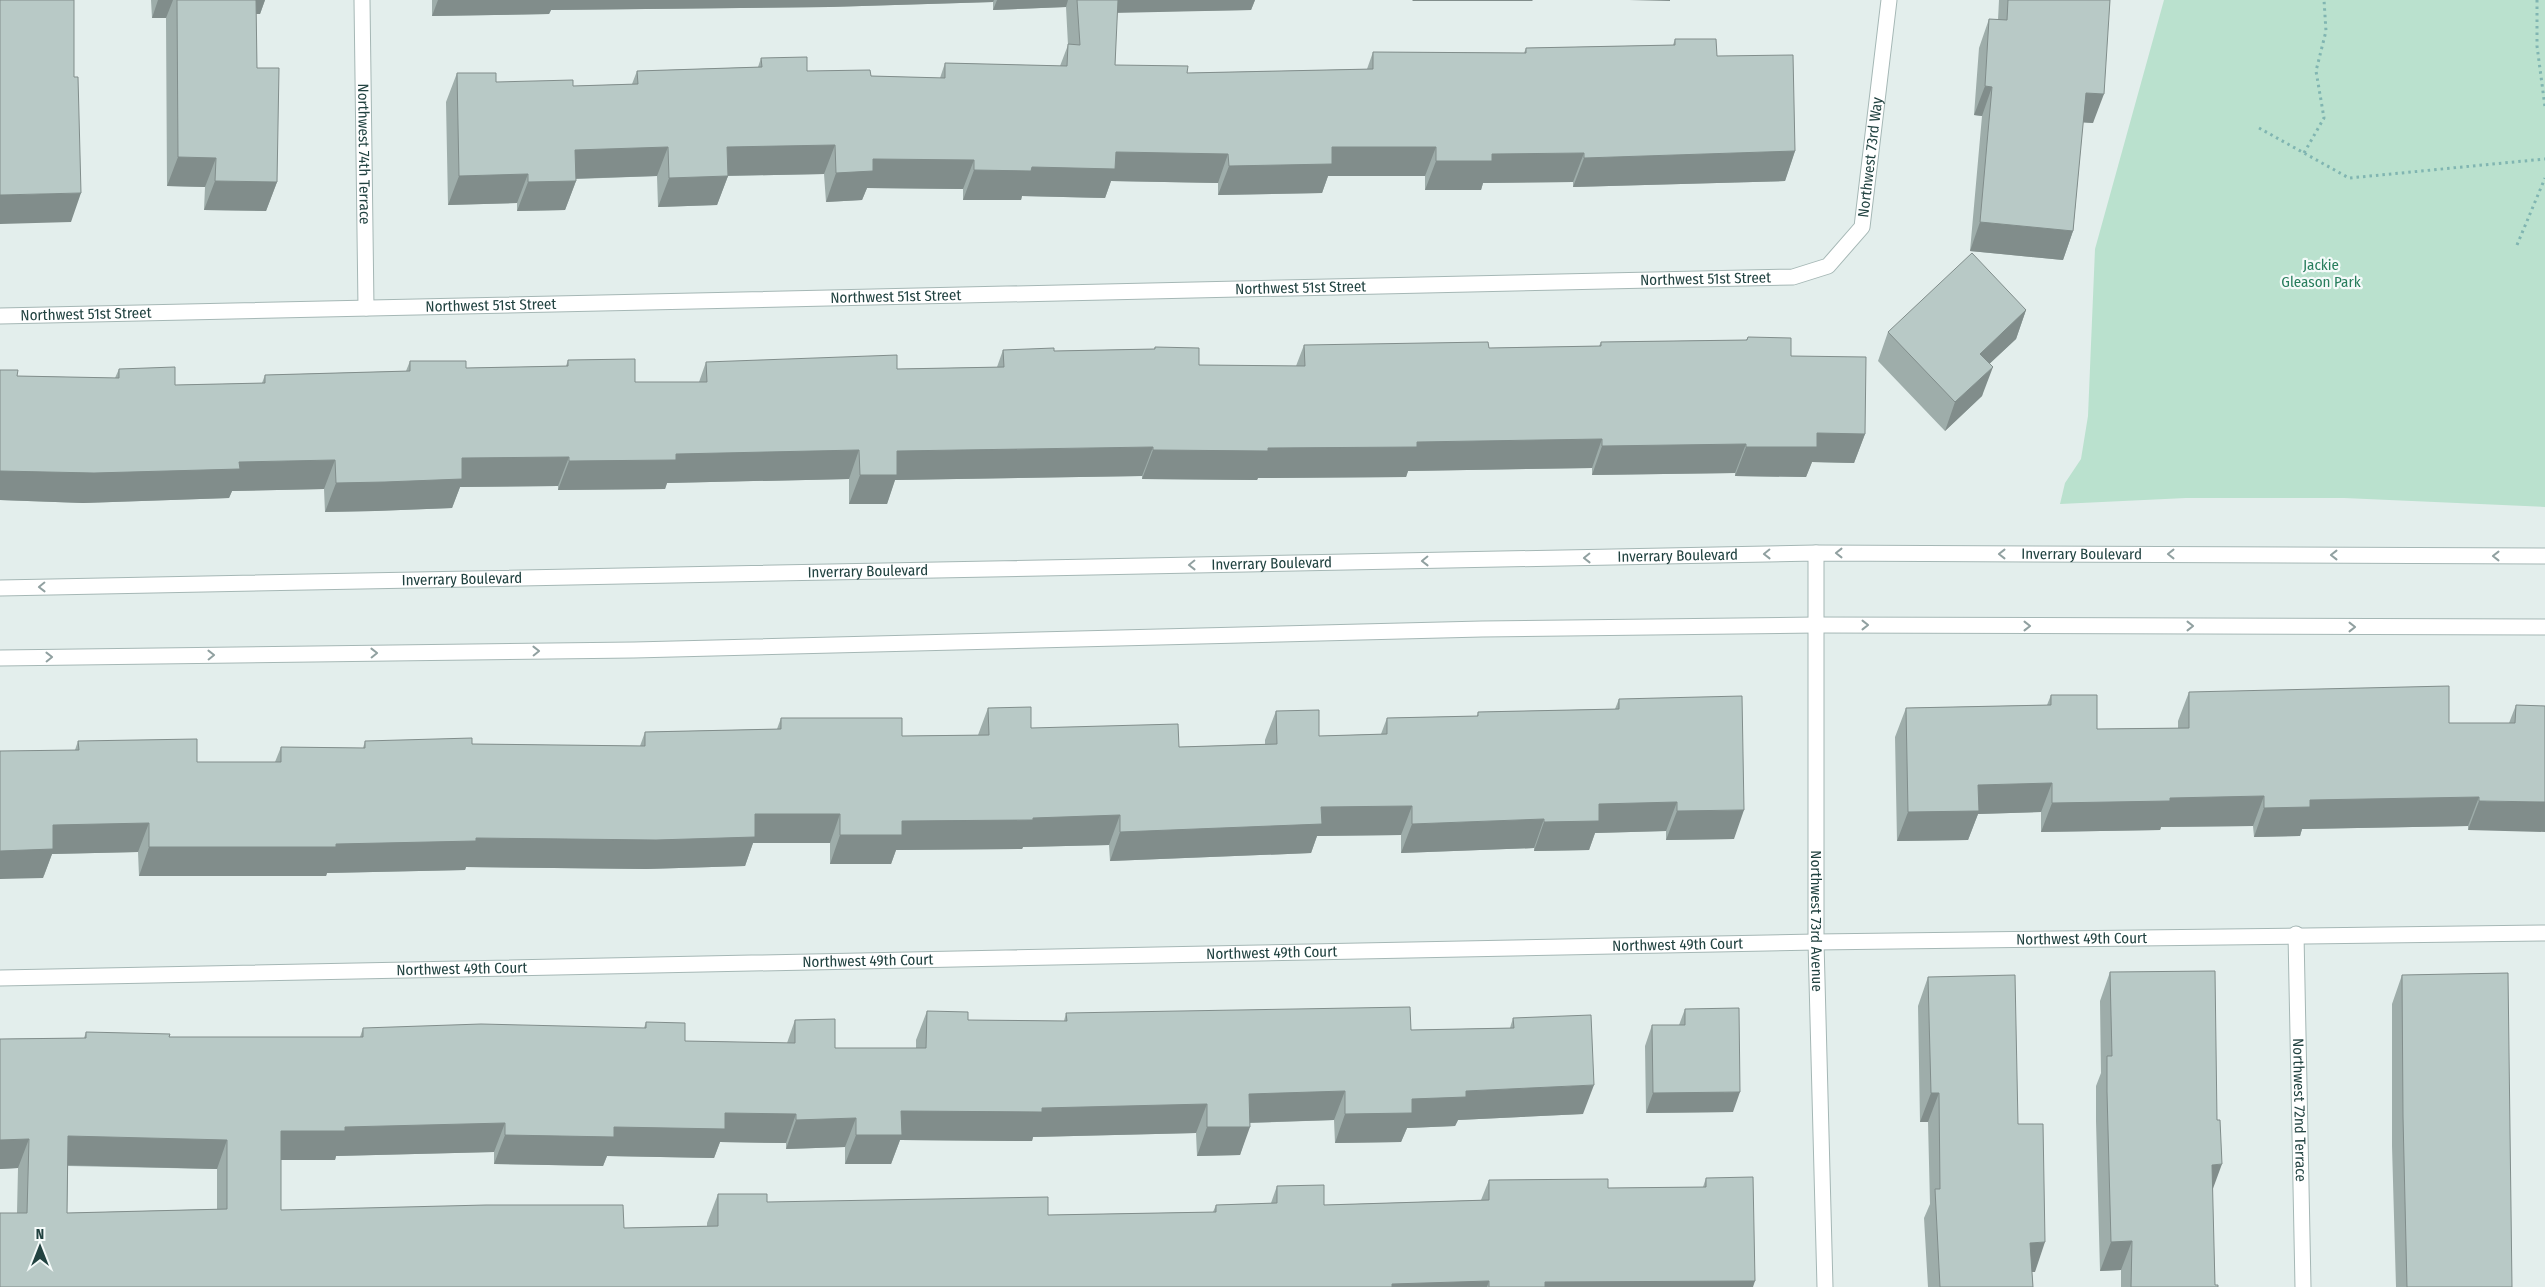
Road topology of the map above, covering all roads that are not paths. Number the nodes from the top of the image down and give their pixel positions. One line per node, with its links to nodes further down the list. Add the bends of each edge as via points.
1 (362, 0): 4 (street, Northwest 74th Terrace)
2 (1889, 0): 3 (street, Northwest 73rd Way, via 1862,227 1828,266)
3 (1793, 277): 4 (street, Northwest 51st Street)
4 (366, 308): 5 (street, Northwest 51st Street)
5 (0, 316)
6 (1816, 553): 7 (street, Inverrary Boulevard, one-way to 6); 8 (street, Inverrary Boulevard, one-way to 8); 9 (street, Northwest 73rd Avenue)
7 (2545, 556)
8 (0, 588)
9 (1816, 625): 10 (street, one-way to 10); 11 (street, one-way to 9, via 634,650 1482,629); 14 (street, Northwest 73rd Avenue)
10 (2545, 627)
11 (0, 658)
12 (2545, 933): 13 (street, Northwest 49th Court)
13 (2296, 934): 14 (street, Northwest 49th Court); 17 (street, Northwest 72nd Terrace)
14 (1816, 942): 15 (street, Northwest 49th Court); 16 (street, Northwest 73rd Avenue)
15 (0, 978)
16 (1825, 1287)
17 (2304, 1287)

